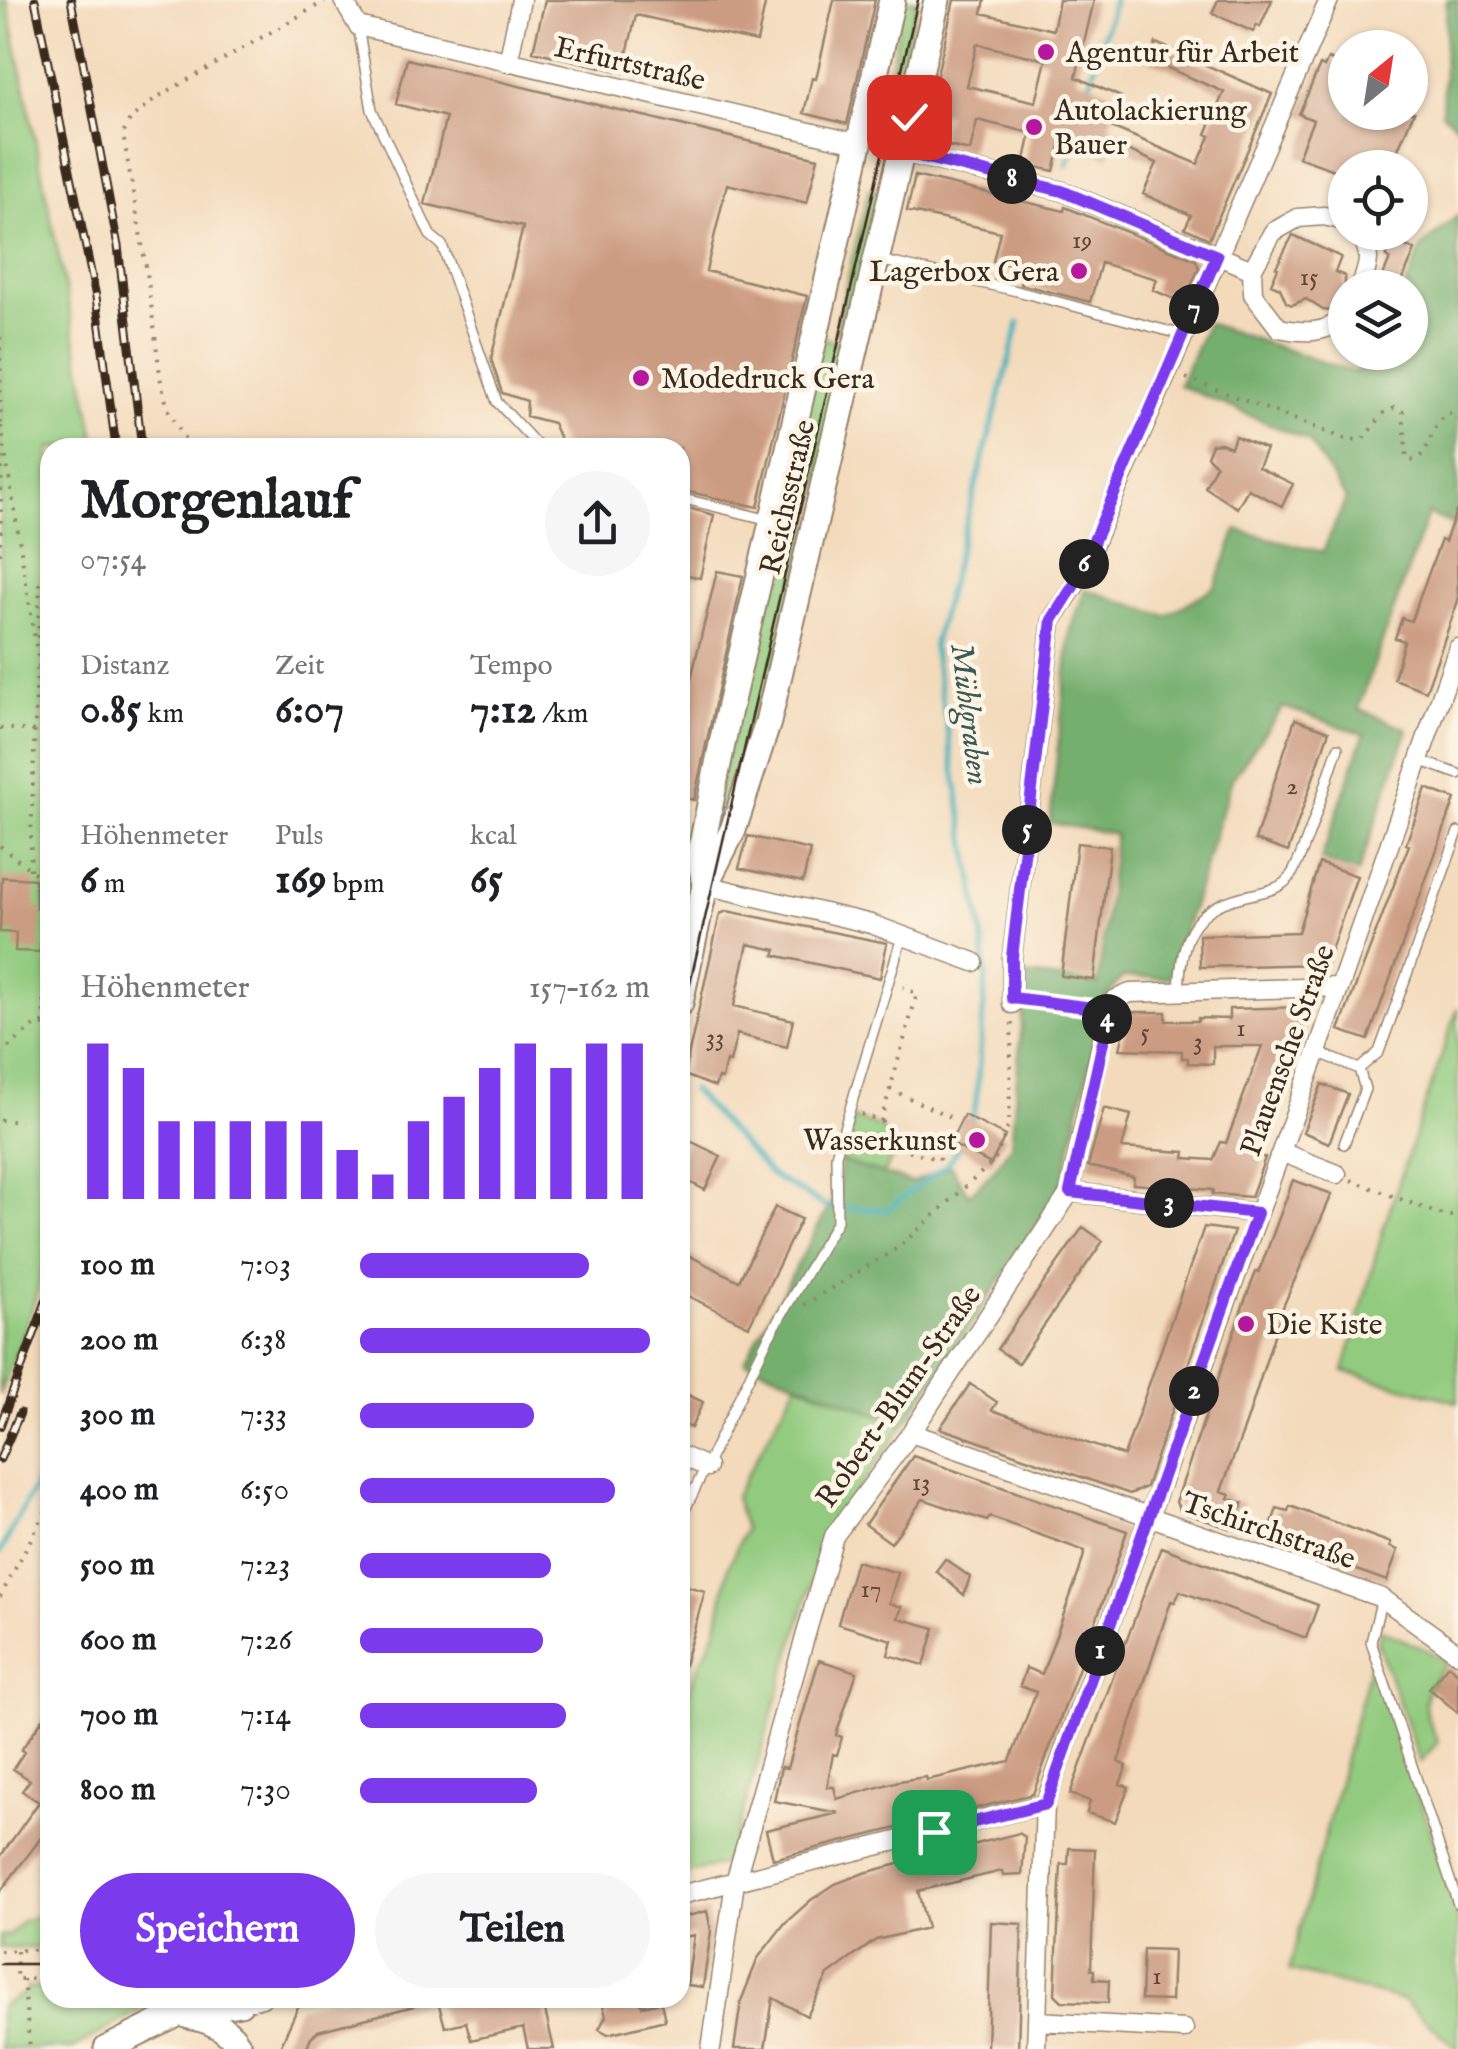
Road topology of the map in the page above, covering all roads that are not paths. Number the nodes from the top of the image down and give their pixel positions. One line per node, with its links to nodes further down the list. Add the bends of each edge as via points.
1 (343, 0): 6 (street)
2 (521, 0): 7 (street)
3 (892, 0): 8 (main road, Reichsstraße)
4 (937, 0): 9 (main road, Reichsstraße)
5 (1329, 0): 11 (street)
6 (358, 26): 7 (street, Erfurtstraße); 16 (lane, via 372,110 430,236 442,246 497,402)
7 (508, 63): 8 (street, Erfurtstraße)
8 (861, 144): 9 (main road); 18 (main road, Reichsstraße)
9 (902, 152): 11 (street, via 1062,191); 12 (main road, Reichsstraße)
10 (1328, 217): 13 (street, via 1298,218 1272,232)
11 (1217, 256): 13 (street); 15 (street)
12 (876, 260): 15 (lane); 24 (main road, Reichsstraße, via 768,722 733,830)
13 (1252, 270): 14 (street, via 1253,294 1279,328 1302,333)
14 (1328, 327)
15 (1183, 335): 30 (street, via 1076,582 1052,620)
16 (531, 438)
17 (690, 500): 18 (lane)
18 (773, 520): 24 (main road, Reichsstraße, via 706,822 700,855)
19 (1458, 648): 21 (street, Plauensche Straße)
20 (1338, 748): 29 (lane, via 1291,876 1270,890 1215,904 1196,919)
21 (1418, 760): 22 (lane); 28 (street, Plauensche Straße)
22 (1458, 774)
23 (1458, 832): 32 (lane, via 1379,1052)
24 (705, 885): 25 (street, via 871,924); 26 (main road, Reichsstraße)
25 (902, 938): 27 (street); 40 (lane, via 836,1156 838,1220 768,1338)
26 (690, 956)
27 (974, 962)
28 (1338, 988): 29 (street); 31 (street, Plauensche Straße)
29 (1179, 991): 36 (street, Robert-Blum-Straße, via 1114,1000)
30 (1012, 1001)
31 (1317, 1052): 32 (lane); 34 (street, Plauensche Straße)
32 (1358, 1068): 33 (lane, via 1365,1088)
33 (1344, 1144)
34 (1281, 1152): 35 (street); 37 (street, Plauensche Straße)
35 (1337, 1174)
36 (1070, 1192): 37 (street); 38 (street, Robert-Blum-Straße)
37 (1257, 1213): 42 (street, Plauensche Straße)
38 (911, 1433): 42 (street, Tschirchstraße); 46 (street, Robert-Blum-Straße, via 834,1536)
39 (690, 1459): 40 (street)
40 (707, 1467): 41 (lane)
41 (690, 1500)
42 (1149, 1517): 43 (street, Tschirchstraße); 45 (street, Plauensche Straße)
43 (1382, 1598): 44 (street, Tschirchstraße); 48 (lane, Tschirchstraße, via 1370,1642)
44 (1458, 1653)
45 (1046, 1804): 46 (street); 52 (street, Plauensche Straße)
46 (734, 1882): 47 (street); 57 (street, Robert-Blum-Straße)
47 (690, 1892)
48 (1458, 1904)
49 (183, 2008): 54 (main road)
50 (193, 2008): 55 (main road)
51 (247, 2008): 56 (main road)
52 (1037, 2021): 53 (street); 58 (street, Plauensche Straße)
53 (1184, 2029)
54 (108, 2049)
55 (240, 2049)
56 (249, 2049)
57 (711, 2049)
58 (1036, 2049)

